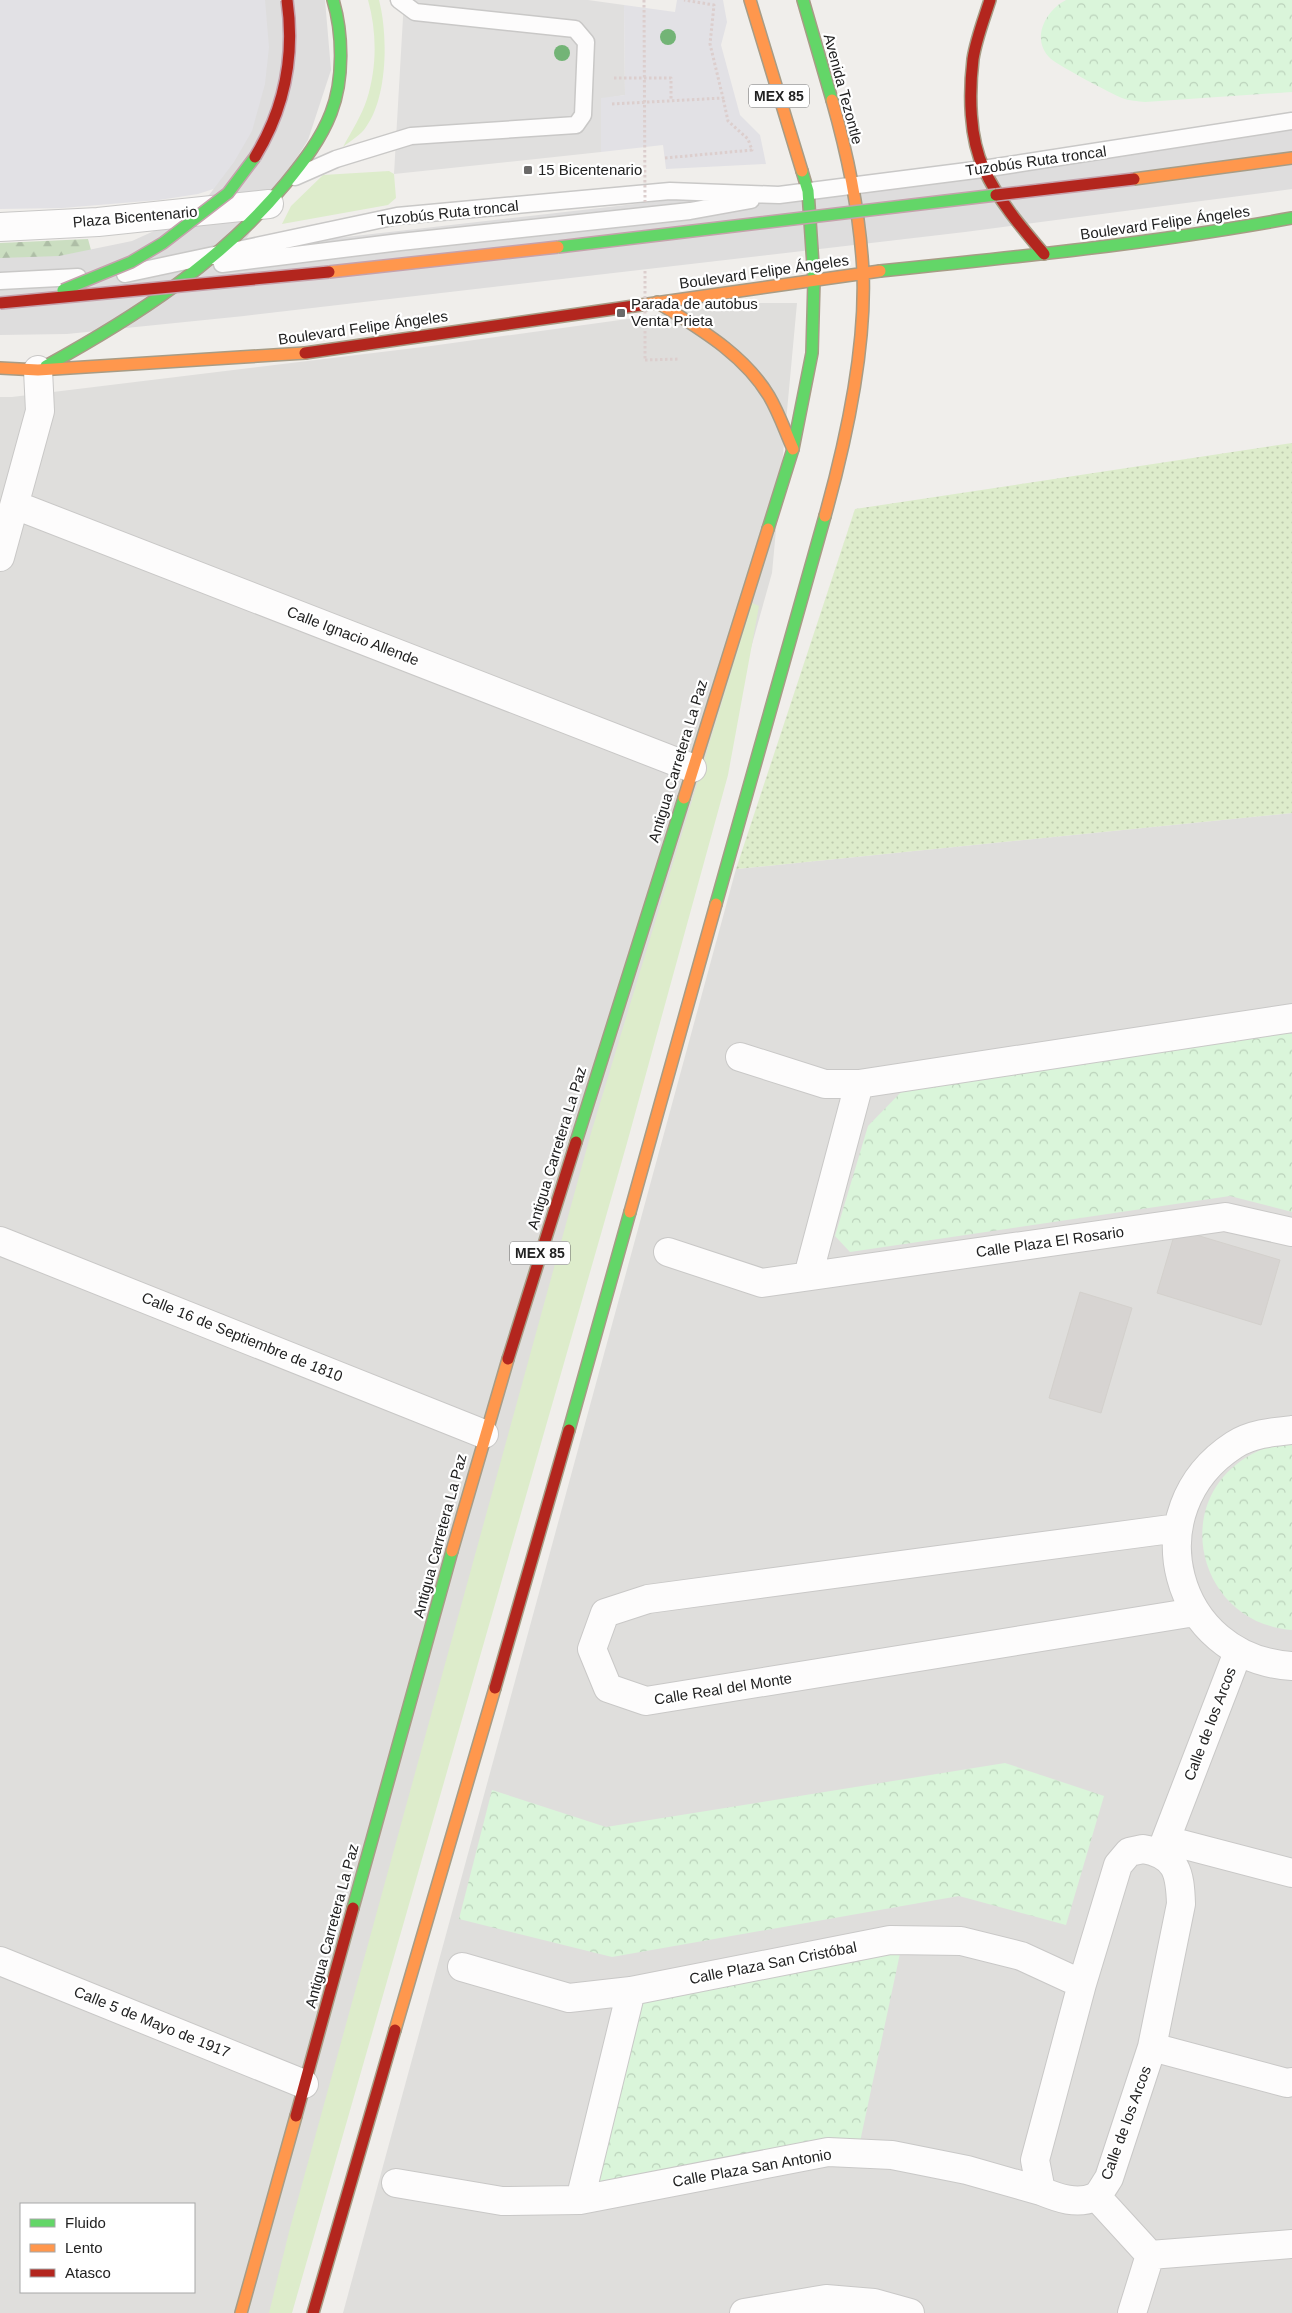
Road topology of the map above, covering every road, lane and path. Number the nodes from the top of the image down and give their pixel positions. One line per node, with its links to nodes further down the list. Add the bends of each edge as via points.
1 (287, 0): 31 (main road, bridge, via 291,49 286,86 274,122 257,155 235,185 179,232 140,257)
2 (334, 0): 17 (main road, via 340,58 334,102 318,141)
3 (398, 0): 9 (lane, via 415,12 575,29 586,42)
4 (644, 0): 22 (path, bridge)
5 (684, 0): 10 (path, via 714,5 710,44)
6 (750, 0): 19 (main road, MEX 85)
7 (804, 0): 18 (main road, Avenida Tezontle / MEX 85)
8 (990, 0): 16 (main road, via 973,59 974,130)
9 (585, 77): 11 (path, via 671,78); 17 (lane, via 583,115 576,125 411,136 336,159)
10 (722, 98): 11 (path); 14 (path, via 728,121 748,138 752,150)
11 (672, 100): 12 (path, via 608,104)
12 (608, 110)
13 (1292, 122): 16 (lane, Tuzobús Ruta troncal)
14 (665, 158)
15 (1292, 158): 31 (main road, bridge, via 410,264)
16 (983, 169): 18 (lane, Tuzobús Ruta troncal); 25 (main road, via 1016,220)
17 (289, 180): 21 (main road)
18 (854, 186): 19 (lane, Tuzobús Ruta troncal); 28 (main road, MEX 85)
19 (808, 191): 20 (lane, Tuzobús Ruta troncal); 29 (main road, Antigua Carretera La Paz / MEX 85)
20 (779, 195): 26 (lane, Tuzobús Ruta troncal, via 690,211); 26 (lane, Tuzobús Ruta troncal, via 670,191 397,216)
21 (269, 204): 24 (street, Plaza Bicentenario, via 98,222); 26 (main road)
22 (645, 212)
23 (1292, 218): 25 (main road, Boulevard Felipe Ángeles, via 1194,236)
24 (0, 227)
25 (1044, 254): 28 (main road, Boulevard Felipe Ángeles)
26 (207, 261): 30 (lane, Tuzobús Ruta troncal, via 123,274); 36 (main road, via 164,296 100,337)
27 (645, 262): 34 (path, bridge, via 645,360)
28 (863, 273): 29 (main road, Boulevard Felipe Ángeles); 70 (main road, MEX 85, via 861,340 842,454 563,1453)
29 (814, 280): 32 (main road, Boulevard Felipe Ángeles); 37 (main road, Antigua Carretera La Paz / MEX 85, via 812,353)
30 (0, 281)
31 (38, 300): 33 (main road, bridge)
32 (657, 302): 36 (main road, Boulevard Felipe Ángeles, via 298,354); 37 (main road, via 724,346 745,366 768,395)
33 (0, 303)
34 (689, 358)
35 (0, 368): 36 (main road, Boulevard Felipe Ángeles)
36 (38, 370): 38 (street, via 40,411)
37 (793, 449): 40 (main road, Antigua Carretera La Paz / MEX 85)
38 (14, 505): 39 (street); 40 (street, Calle Ignacio Allende)
39 (0, 557)
40 (692, 768): 49 (main road, Antigua Carretera La Paz / MEX 85)
41 (1292, 1018): 43 (street)
42 (740, 1056): 43 (street, via 825,1084)
43 (859, 1084): 47 (street)
44 (1292, 1232): 47 (street, Calle Plaza El Rosario, via 1225,1217)
45 (0, 1241): 49 (street, Calle 16 de Septiembre de 1810)
46 (668, 1252): 47 (street, Calle Plaza El Rosario, via 762,1283)
47 (808, 1276)
48 (1292, 1430): 50 (street, via 1267,1432 1235,1444 1207,1466 1188,1495)
49 (484, 1434): 62 (main road, Antigua Carretera La Paz / MEX 85)
50 (1178, 1528): 51 (street, via 1176,1557 1182,1586); 51 (street, Calle Real del Monte, via 648,1599 605,1613 592,1649 608,1688 646,1702)
51 (1195, 1612): 52 (street, via 1214,1635)
52 (1238, 1652): 53 (street, via 1264,1662); 54 (street, Calle de los Arcos)
53 (1292, 1666)
54 (1164, 1846): 55 (street); 58 (street, via 1128,1852 1118,1865); 60 (street, Calle de los Arcos, via 1181,1882 1181,1904)
55 (1292, 1872)
56 (0, 1961): 62 (street, Calle 5 de Mayo de 1917)
57 (462, 1967): 59 (street, Calle Plaza San Cristóbal, via 569,1998)
58 (1082, 1984): 59 (street, Calle Plaza San Cristóbal, via 1021,1956 961,1941 890,1940); 64 (street, via 1035,2160)
59 (631, 1991): 66 (street)
60 (1152, 2048): 61 (street); 65 (street, Calle de los Arcos, via 1109,2178)
61 (1292, 2082)
62 (304, 2084): 69 (main road, Antigua Carretera La Paz / MEX 85)
63 (396, 2183): 66 (street, Calle Plaza San Antonio, via 502,2201)
64 (1041, 2192): 65 (street, Calle de los Arcos, via 1060,2199 1079,2200); 66 (street, Calle Plaza San Antonio, via 967,2170 892,2155 828,2152)
65 (1096, 2196): 68 (street)
66 (580, 2200)
67 (1292, 2244): 68 (street)
68 (1150, 2254): 73 (street)
69 (241, 2313)
70 (313, 2313)
71 (744, 2313): 72 (street, via 826,2299 874,2303)
72 (910, 2313)
73 (1132, 2313)

